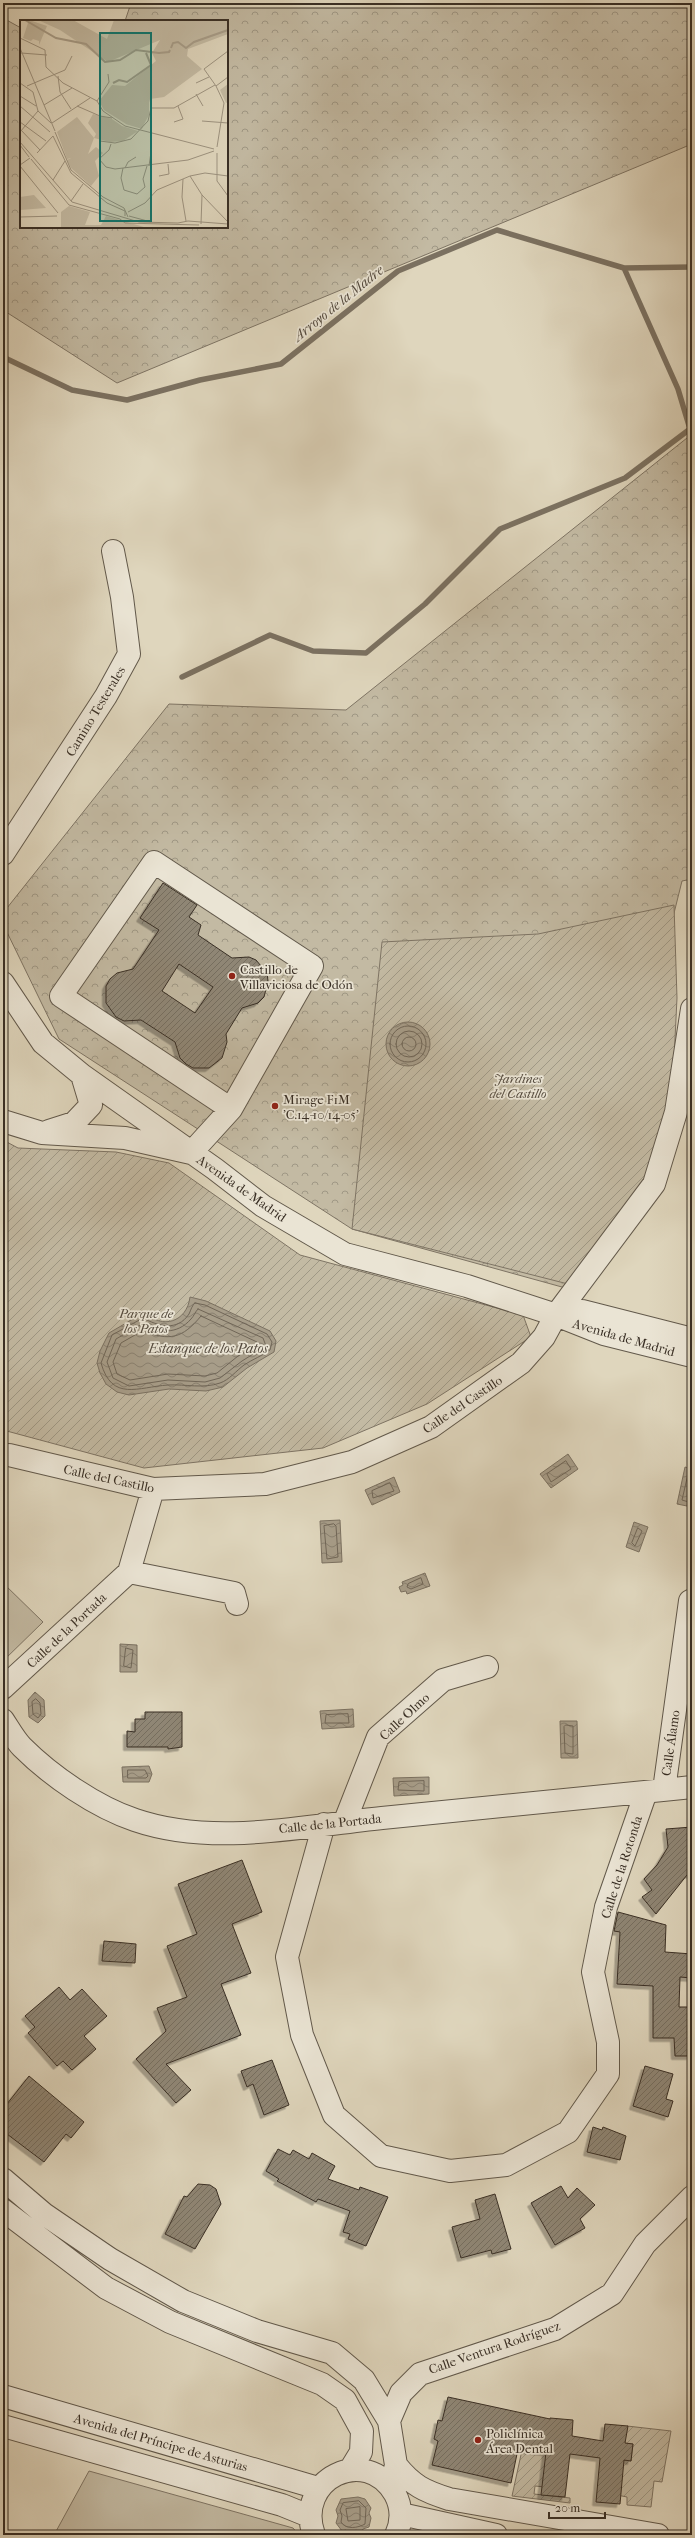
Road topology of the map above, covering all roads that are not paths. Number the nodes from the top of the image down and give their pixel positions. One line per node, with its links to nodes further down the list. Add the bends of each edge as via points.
1 (113, 551): 2 (street, Camino Testerales, via 129,654 106,696)
2 (3, 854)
3 (3, 983): 5 (street, Avenida de Madrid, via 43,1043)
4 (691, 1009): 10 (street, Calle del Castillo, via 676,1112 654,1184)
5 (82, 1075): 8 (street, via 91,1105 74,1123); 9 (street, Avenida de Madrid)
6 (231, 1109): 6 (street, via 312,966 154,862 61,996); 9 (street)
7 (3, 1121): 8 (street)
8 (42, 1133): 9 (street, via 125,1138)
9 (191, 1153): 10 (street, Avenida de Madrid, via 263,1206 345,1254 467,1286)
10 (556, 1315): 11 (street, Avenida de Madrid, via 582,1311); 12 (street, Avenida de Madrid, via 604,1334); 14 (street, Calle del Castillo, via 544,1337 521,1363 431,1427 352,1462 265,1484)
11 (692, 1339)
12 (692, 1356)
13 (9, 1455): 14 (street, Calle del Castillo)
14 (153, 1489): 15 (street)
15 (129, 1572): 17 (street, via 234,1593); 19 (street, Calle de la Portada)
16 (690, 1601): 22 (street, Calle Álamo)
17 (237, 1604)
18 (487, 1667): 23 (street, Calle Olmo, via 443,1680 378,1737)
19 (3, 1688)
20 (3, 1720): 24 (street, Calle de la Portada, via 21,1746 53,1774 93,1800 135,1820 174,1829 212,1833)
21 (692, 1787): 22 (street, Calle de la Portada)
22 (655, 1791): 23 (street, Calle de la Portada); 24 (street, Calle de la Rotonda, via 606,1907 593,1972 608,2042 608,2074 568,2132 506,2165 450,2171 381,2156 334,2115 302,2034 287,1956)
23 (345, 1821): 24 (street, Calle de la Portada)
24 (324, 1824)
25 (3, 2179): 29 (street, via 44,2214 110,2259 183,2301 257,2331 332,2353 364,2380)
26 (692, 2197): 29 (street, Calle Ventura Rodríguez, via 645,2244 612,2294 555,2329 420,2374 400,2393)
27 (3, 2210): 32 (street, via 106,2288 170,2322 322,2384 345,2400 362,2431 361,2452)
28 (3, 2396): 34 (street, Avenida del Príncipe de Asturias)
29 (389, 2421): 31 (street)
30 (3, 2426): 36 (street, via 274,2503)
31 (396, 2465): 33 (street); 39 (street, via 409,2481 426,2492 449,2499)
32 (350, 2470): 33 (street, via 365,2471 379,2477); 34 (street, via 332,2476)
33 (390, 2486): 35 (street, via 398,2499)
34 (318, 2488): 36 (street, via 312,2501)
35 (401, 2514): 37 (street); 38 (street)
36 (312, 2525)
37 (396, 2535)
38 (496, 2535)
39 (658, 2535)

